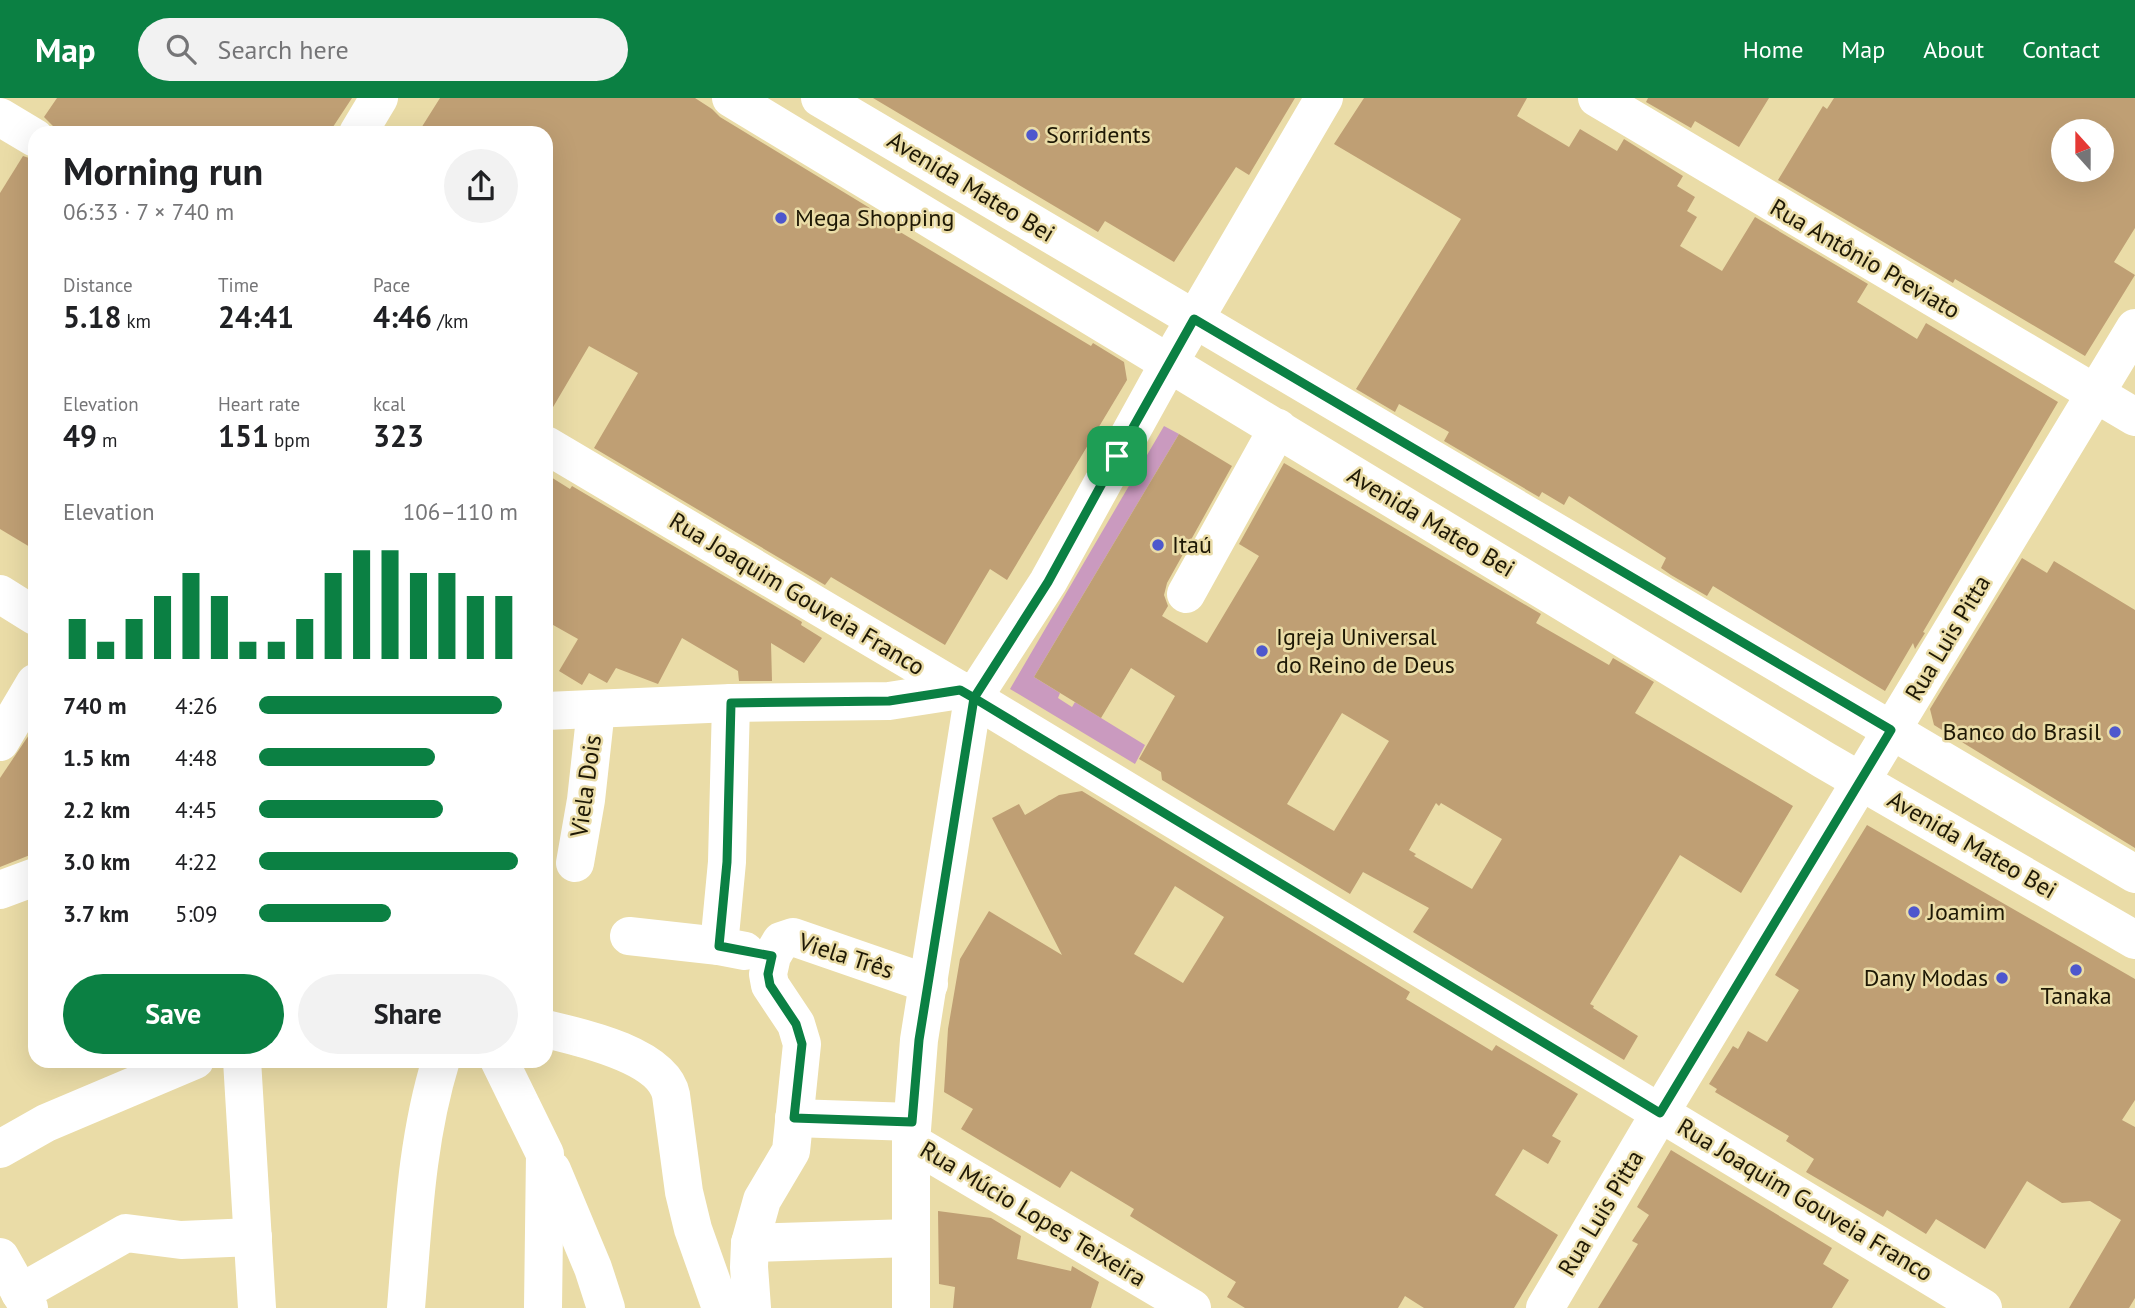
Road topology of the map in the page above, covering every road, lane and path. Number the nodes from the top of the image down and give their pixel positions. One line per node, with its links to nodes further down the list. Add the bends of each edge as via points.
1 (379, 98): 7 (street)
2 (731, 98): 11 (street, Avenida Mateo Bei)
3 (820, 98): 9 (street, Avenida Mateo Bei)
4 (1324, 98): 9 (street)
5 (1597, 98): 12 (street, Rua Antônio Previato)
6 (0, 117): 8 (street)
7 (362, 126)
8 (28, 134)
9 (1194, 319): 11 (street); 24 (street, Avenida Mateo Bei)
10 (2135, 328): 12 (street, Rua Luis Pitta)
11 (1169, 363): 14 (street, Avenida Mateo Bei); 19 (street, via 1048,582)
12 (2095, 394): 13 (street, Rua Antônio Previato); 24 (street, Rua Luis Pitta)
13 (2135, 417)
14 (1278, 428): 17 (street); 26 (street, Avenida Mateo Bei)
15 (553, 449): 19 (street, Rua Joaquim Gouveia Franco)
16 (0, 594): 18 (street)
17 (1186, 594)
18 (28, 612)
19 (967, 694): 21 (street, via 889,701); 35 (street); 41 (street, Rua Joaquim Gouveia Franco)
20 (28, 695): 25 (street)
21 (731, 703): 22 (street); 33 (street, via 727,862)
22 (596, 709): 23 (street); 27 (street, Viela Dois)
23 (553, 711)
24 (1891, 730): 26 (street, Rua Luis Pitta); 28 (street, Avenida Mateo Bei)
25 (0, 742)
26 (1860, 780): 32 (street, Avenida Mateo Bei); 41 (street, Rua Luis Pitta)
27 (575, 863)
28 (2135, 874)
29 (28, 880): 30 (street)
30 (0, 890)
31 (629, 936): 33 (street, Viela Três)
32 (2135, 940)
33 (719, 946): 34 (street, Viela Três)
34 (772, 956): 35 (street, Viela Três, via 781,941 793,937); 42 (street, Viela Três, via 770,985 796,1024 802,1044)
35 (929, 984): 43 (street, via 919,1040)
36 (553, 1032): 55 (street, via 624,1053 652,1068 667,1084 684,1192)
37 (176, 1068): 44 (street, via 46,1124)
38 (242, 1068): 46 (street)
39 (439, 1068): 52 (street, via 423,1133)
40 (503, 1068): 45 (street)
41 (1660, 1113): 59 (street, Rua Luis Pitta); 60 (street, Rua Joaquim Gouveia Franco)
42 (794, 1118): 43 (street); 48 (street, via 792,1150 762,1200)
43 (912, 1132): 47 (street); 58 (street, Rua Múcio Lopes Teixeira)
44 (0, 1149)
45 (545, 1154): 53 (street); 54 (street)
46 (253, 1237): 50 (street, via 181,1240 126,1233 61,1268); 51 (street)
47 (911, 1238): 48 (street); 57 (street)
48 (750, 1243): 56 (street)
49 (0, 1257): 50 (street)
50 (25, 1301)
51 (257, 1308)
52 (406, 1308)
53 (543, 1308)
54 (606, 1308)
55 (721, 1308)
56 (752, 1308)
57 (911, 1308)
58 (1192, 1308)
59 (1545, 1308)
60 (1983, 1308)

